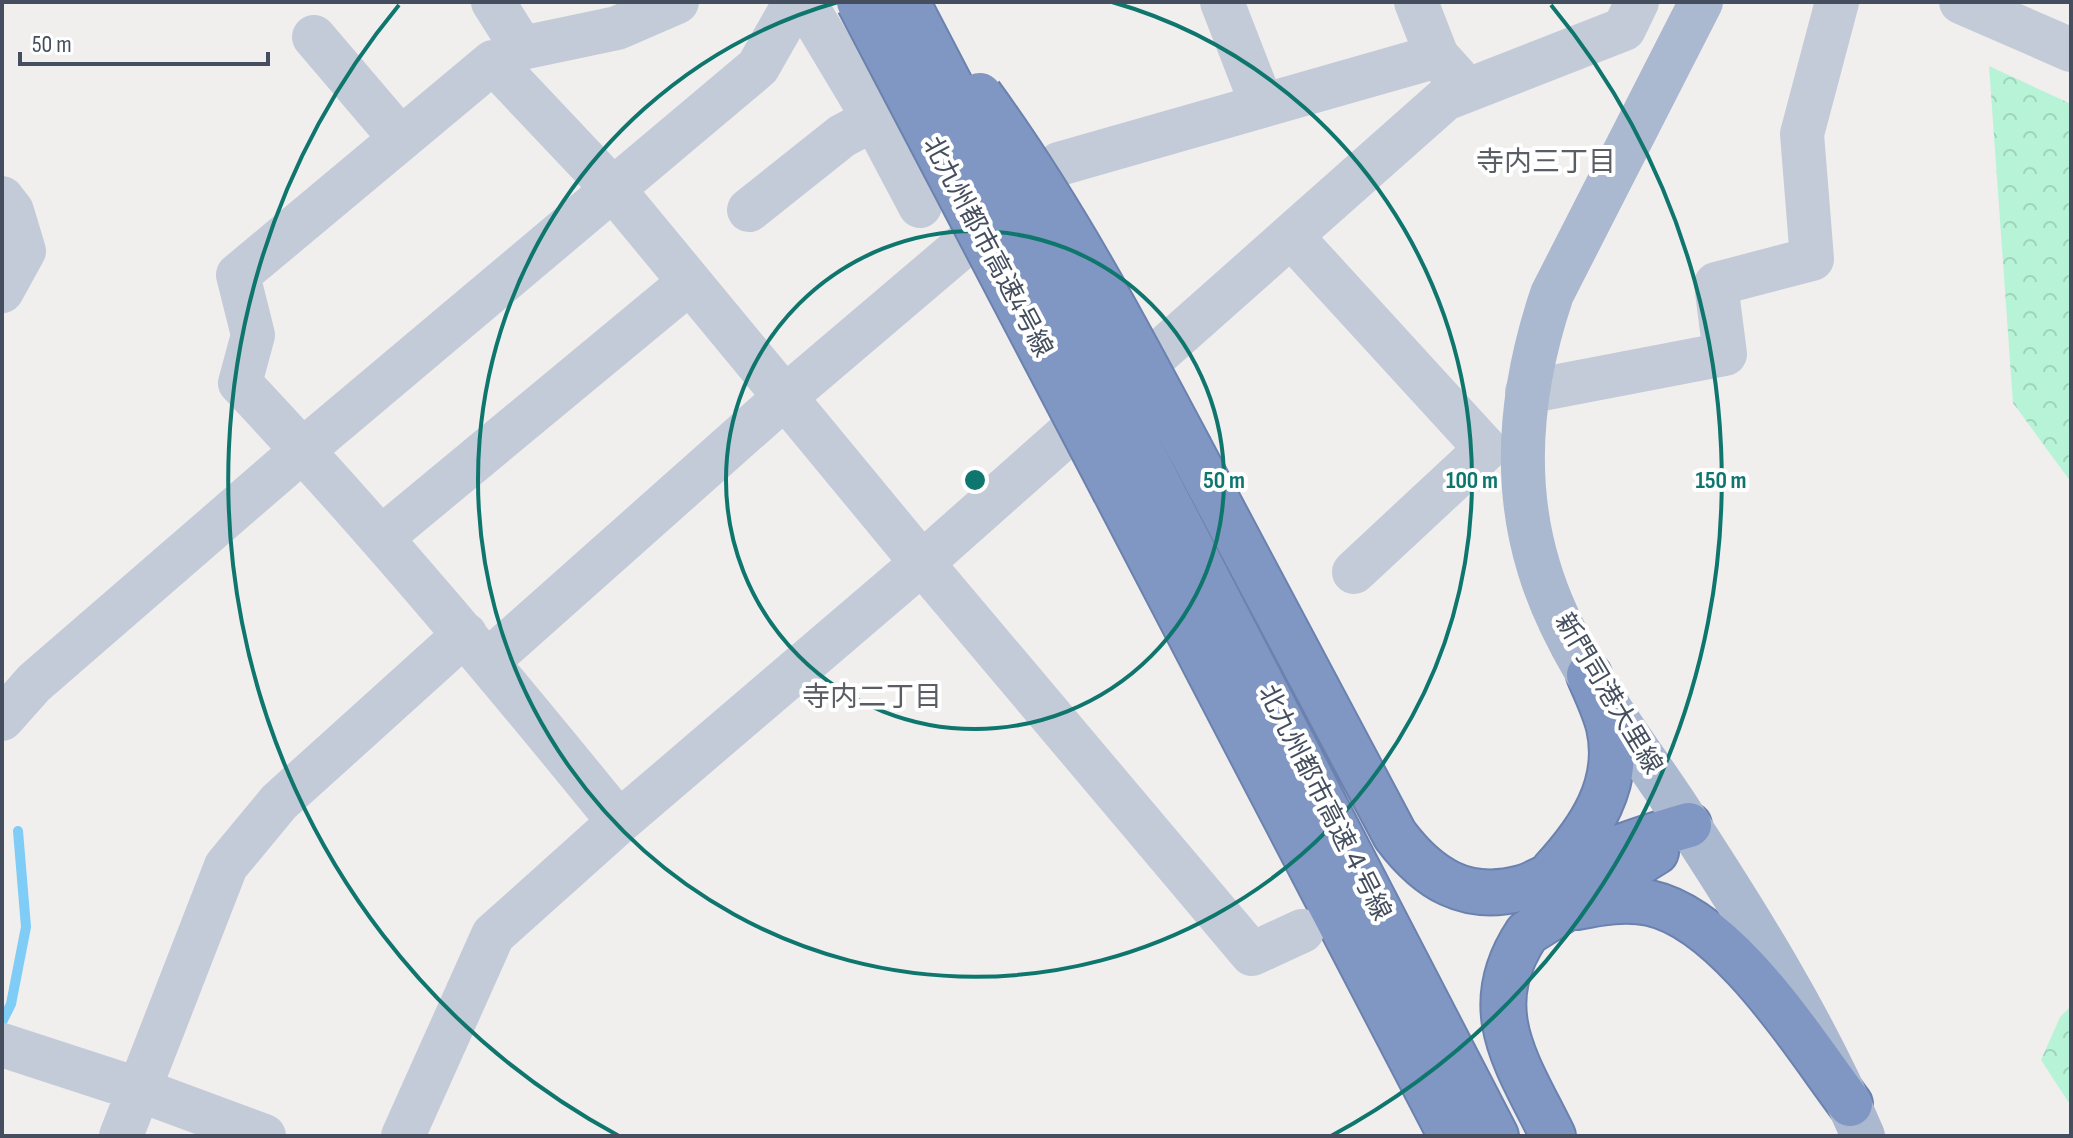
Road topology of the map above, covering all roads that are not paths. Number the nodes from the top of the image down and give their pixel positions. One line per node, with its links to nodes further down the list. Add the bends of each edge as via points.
1 (493, 2): 2 (street, via 522,48 617,28)
2 (677, 2)
3 (795, 2): 21 (street, via 758,67)
4 (804, 2): 19 (street)
5 (859, 2): 31 (highway, 北九州都市高速4号線, bridge)
6 (907, 2): 31 (highway, 北九州都市高速4号線, bridge)
7 (913, 2): 40 (highway, bridge, via 1027,162 1104,287 1395,835 1414,860 1464,889)
8 (1222, 2): 18 (street)
9 (1416, 2): 16 (street)
10 (1637, 2): 17 (street, via 1624,29)
11 (1701, 2): 28 (main road, 新門司港大里線, via 1552,294)
12 (1837, 2): 28 (street, via 1802,134 1812,259 1716,284 1725,354)
13 (1961, 2): 15 (street)
14 (314, 37): 20 (street)
15 (2069, 43)
16 (1437, 56): 17 (street); 18 (street)
17 (1468, 90): 25 (street, via 1445,99)
18 (1262, 105): 29 (street, via 1059,164)
19 (874, 119): 23 (street); 24 (street, via 842,136)
20 (401, 139): 21 (street, via 493,62); 30 (street, via 238,275 253,335 240,383)
21 (613, 189): 26 (street); 30 (street)
22 (2, 198): 27 (street, via 12,211 24,251)
23 (920, 206)
24 (749, 210)
25 (1291, 236): 33 (street); 34 (street, via 1486,449)
26 (690, 282): 29 (street); 32 (street)
27 (2, 291)
28 (1527, 392): 36 (main road, 新門司港大里線, via 1522,456 1536,554 1558,615)
29 (785, 397): 33 (street); 35 (street)
30 (303, 450): 32 (street); 37 (street, via 34,683)
31 (1133, 481): 42 (highway, 北九州都市高速４号線); 51 (highway, 北九州都市高速４号線)
32 (381, 538): 35 (street)
33 (922, 563): 38 (street); 41 (street, via 1252,954)
34 (1354, 572)
35 (477, 648): 38 (street); 44 (street, via 279,802 226,866)
36 (1589, 675): 39 (main road, 新門司港大里線); 40 (highway, via 1609,726 1611,772 1605,797 1573,850)
37 (2, 719)
38 (619, 822): 48 (street, via 493,935)
39 (1689, 825): 40 (highway, via 1649,858); 45 (main road, 新門司港大里線, via 1775,959)
40 (1559, 891): 45 (highway, via 1651,903 1701,928 1774,1003); 52 (highway, via 1546,919 1514,952 1502,999 1511,1051)
41 (1302, 931)
42 (1380, 1000): 49 (highway); 50 (highway, 北九州都市高速４号線)
43 (2, 1045): 44 (street)
44 (137, 1089): 46 (street); 47 (street)
45 (1856, 1120)
46 (121, 1136)
47 (264, 1136)
48 (403, 1136)
49 (1432, 1136)
50 (1451, 1136)
51 (1496, 1136)
52 (1553, 1136)

